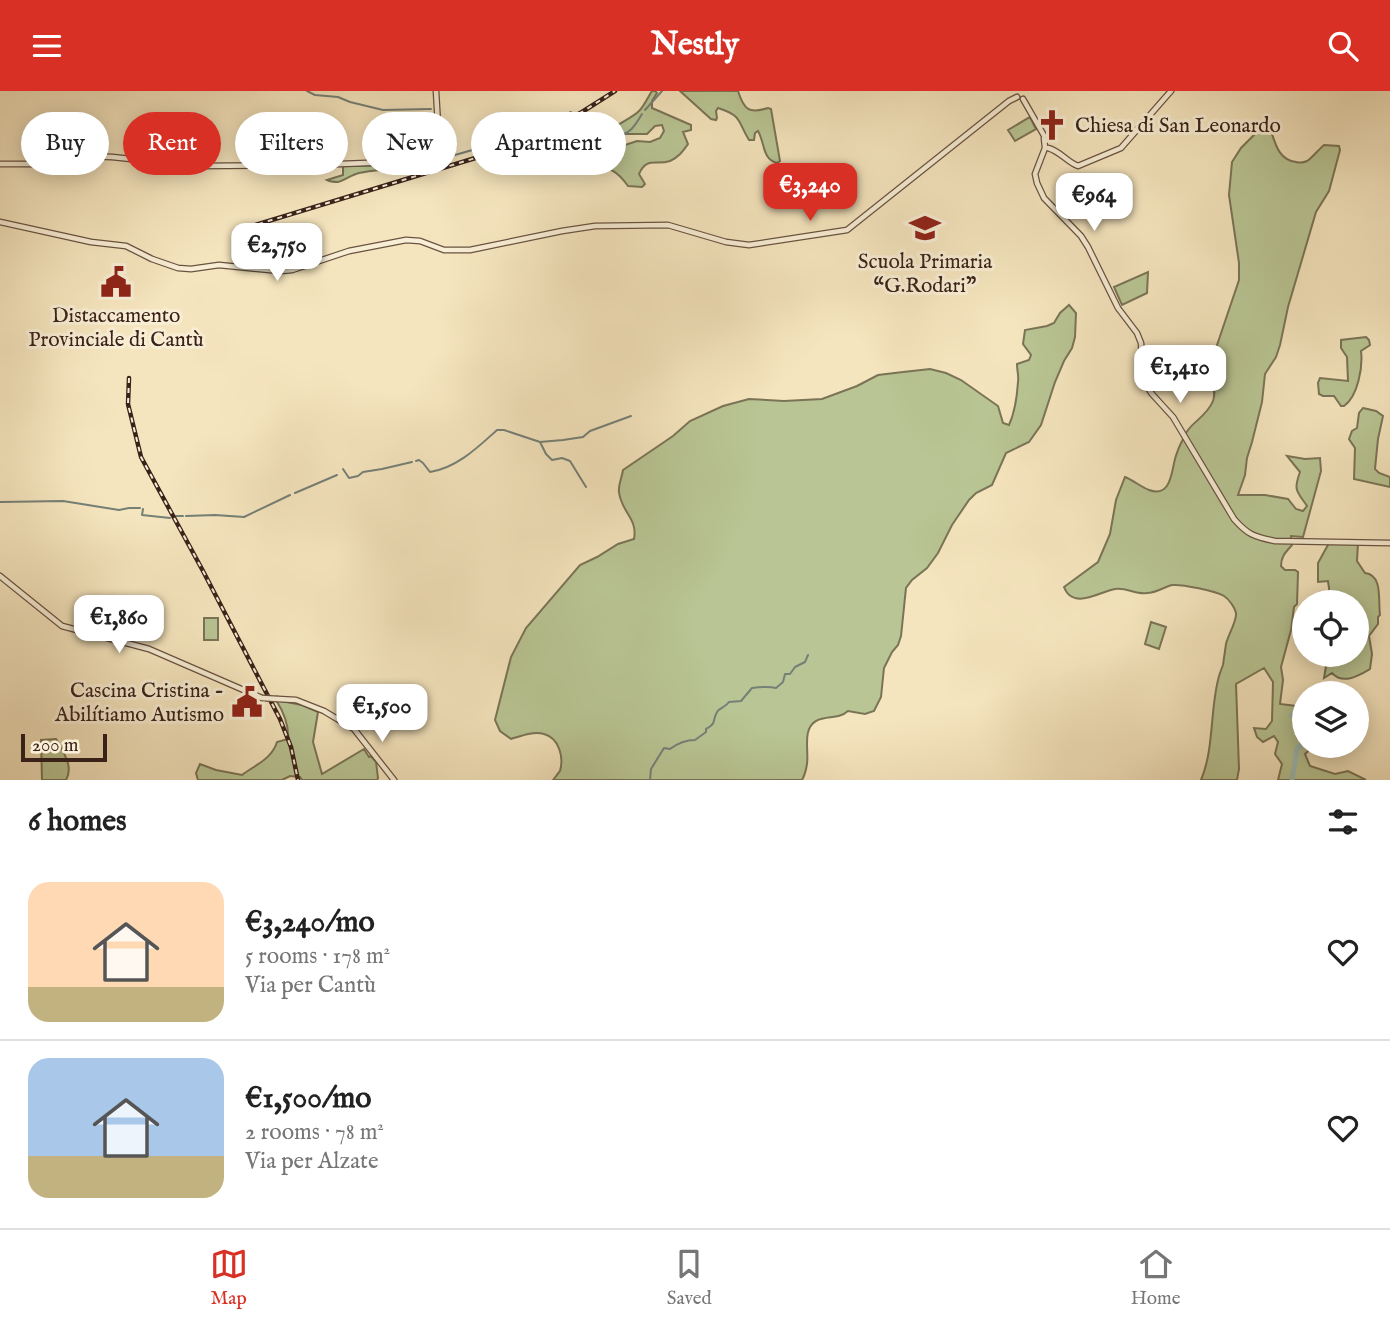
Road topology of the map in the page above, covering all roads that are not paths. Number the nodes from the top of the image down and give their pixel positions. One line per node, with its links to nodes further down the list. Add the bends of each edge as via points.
1 (436, 91): 6 (street, via 438,116 426,148 411,158 376,164 190,166 86,156)
2 (1171, 91): 5 (street, via 1121,148 1078,166)
3 (1021, 97): 4 (street); 8 (street, via 1011,100 847,230 749,245 668,225 595,226 470,250 444,250 411,240 391,242 286,271 219,265 191,269 152,259 126,246)
4 (1043, 135): 5 (street); 7 (street, via 1045,148)
5 (1048, 148): 7 (street)
6 (0, 164)
7 (1037, 167): 9 (street, via 1035,178 1044,198 1084,241 1118,308 1137,333 1146,385 1173,417 1245,531 1275,541)
8 (0, 222)
9 (1390, 543)
10 (0, 576): 11 (street, bridge, via 62,626 149,649 262,698 296,700 324,711 352,728)
11 (394, 780)

